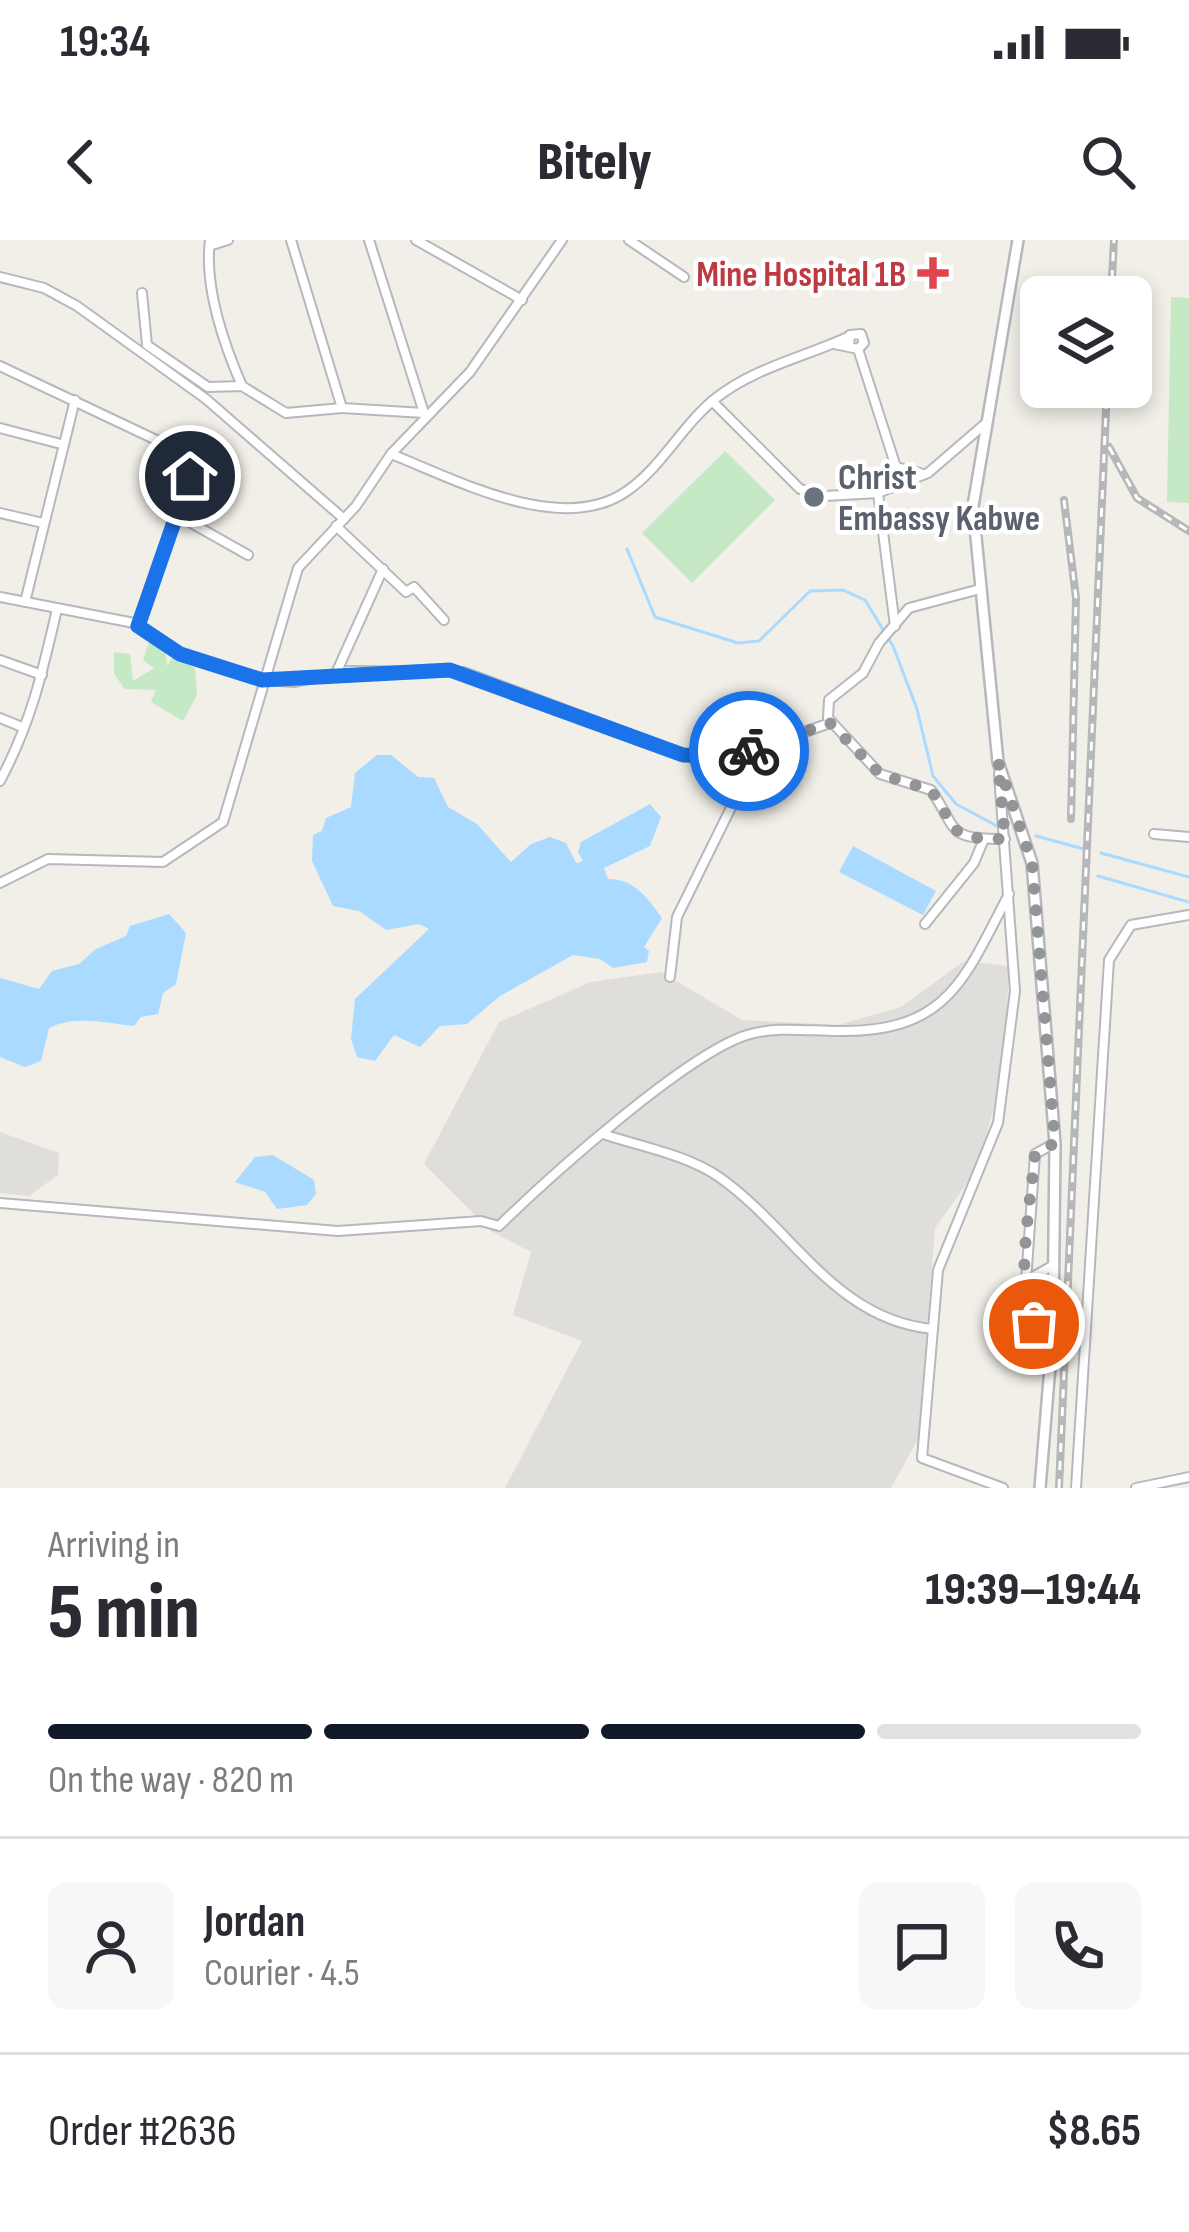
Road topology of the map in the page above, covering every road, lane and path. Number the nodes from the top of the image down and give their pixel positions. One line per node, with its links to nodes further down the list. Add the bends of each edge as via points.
1 (228, 240): 8 (street)
2 (291, 240): 17 (street)
3 (369, 240): 18 (street)
4 (416, 240): 12 (street)
5 (562, 240): 12 (street)
6 (629, 240): 10 (street)
7 (1018, 240): 19 (street)
8 (211, 243): 14 (street, via 210,288)
9 (0, 277): 29 (street, via 76,305 206,398)
10 (684, 278)
11 (142, 293): 14 (street, via 150,347 208,387)
12 (522, 300): 18 (street, via 470,372)
13 (0, 366): 15 (street)
14 (242, 386): 17 (street, via 286,413)
15 (75, 400): 21 (street); 28 (street, via 184,450 191,468)
16 (712, 400): 23 (street, via 628,491 597,503 542,506); 25 (street, via 763,371 852,344 896,467); 26 (street, via 806,493)
17 (342, 408): 18 (street)
18 (425, 416): 23 (street)
19 (986, 423): 22 (street); 24 (street)
20 (0, 428): 21 (street)
21 (62, 444): 30 (street)
22 (954, 453): 24 (street); 25 (street)
23 (391, 454): 29 (street)
24 (978, 460): 33 (street)
25 (928, 473): 26 (street)
26 (878, 493): 39 (street)
27 (0, 513): 30 (street)
28 (177, 515): 31 (street); 38 (street)
29 (340, 522): 32 (street); 43 (street, via 298,568)
30 (43, 523): 35 (street)
31 (248, 555)
32 (383, 568): 37 (street); 41 (street)
33 (980, 589): 39 (street, via 920,602); 48 (street)
34 (0, 597): 35 (street)
35 (25, 602): 36 (street)
36 (57, 609): 38 (street); 42 (street)
37 (444, 620)
38 (138, 626): 43 (street, via 180,654)
39 (893, 630): 45 (street, via 863,673 829,700)
40 (0, 660): 42 (street)
41 (336, 672): 43 (street); 47 (street, via 464,672 694,758)
42 (42, 675): 46 (street, via 33,716)
43 (262, 680): 54 (street, via 224,822 155,864 48,859)
44 (0, 718): 46 (street)
45 (830, 723): 47 (street); 52 (street, via 880,774 931,790 953,830)
46 (22, 727): 49 (street)
47 (753, 750): 58 (street, via 676,917)
48 (998, 762): 53 (street); 60 (street, via 1032,863)
49 (0, 781)
50 (1154, 834): 51 (street)
51 (1189, 837)
52 (984, 839): 53 (street); 57 (street)
53 (1005, 839): 55 (street)
54 (0, 883)
55 (1010, 894): 59 (street, via 973,969 943,1005 871,1030 747,1035 701,1059); 64 (street, via 1016,991 998,1123 941,1257)
56 (1189, 915): 69 (street, via 1131,925 1109,960)
57 (925, 924)
58 (670, 977)
59 (605, 1135): 61 (street, via 499,1226 338,1231); 64 (street, via 706,1168 856,1304 889,1322)
60 (1055, 1143): 62 (street); 63 (street, via 1035,1154)
61 (0, 1203)
62 (1054, 1265): 63 (street); 65 (street)
63 (1025, 1281): 65 (street, via 1028,1318)
64 (932, 1329): 67 (street, via 922,1457)
65 (1054, 1330): 68 (street)
66 (1189, 1477): 70 (street)
67 (1003, 1488)
68 (1040, 1488)
69 (1076, 1488)
70 (1136, 1488)

